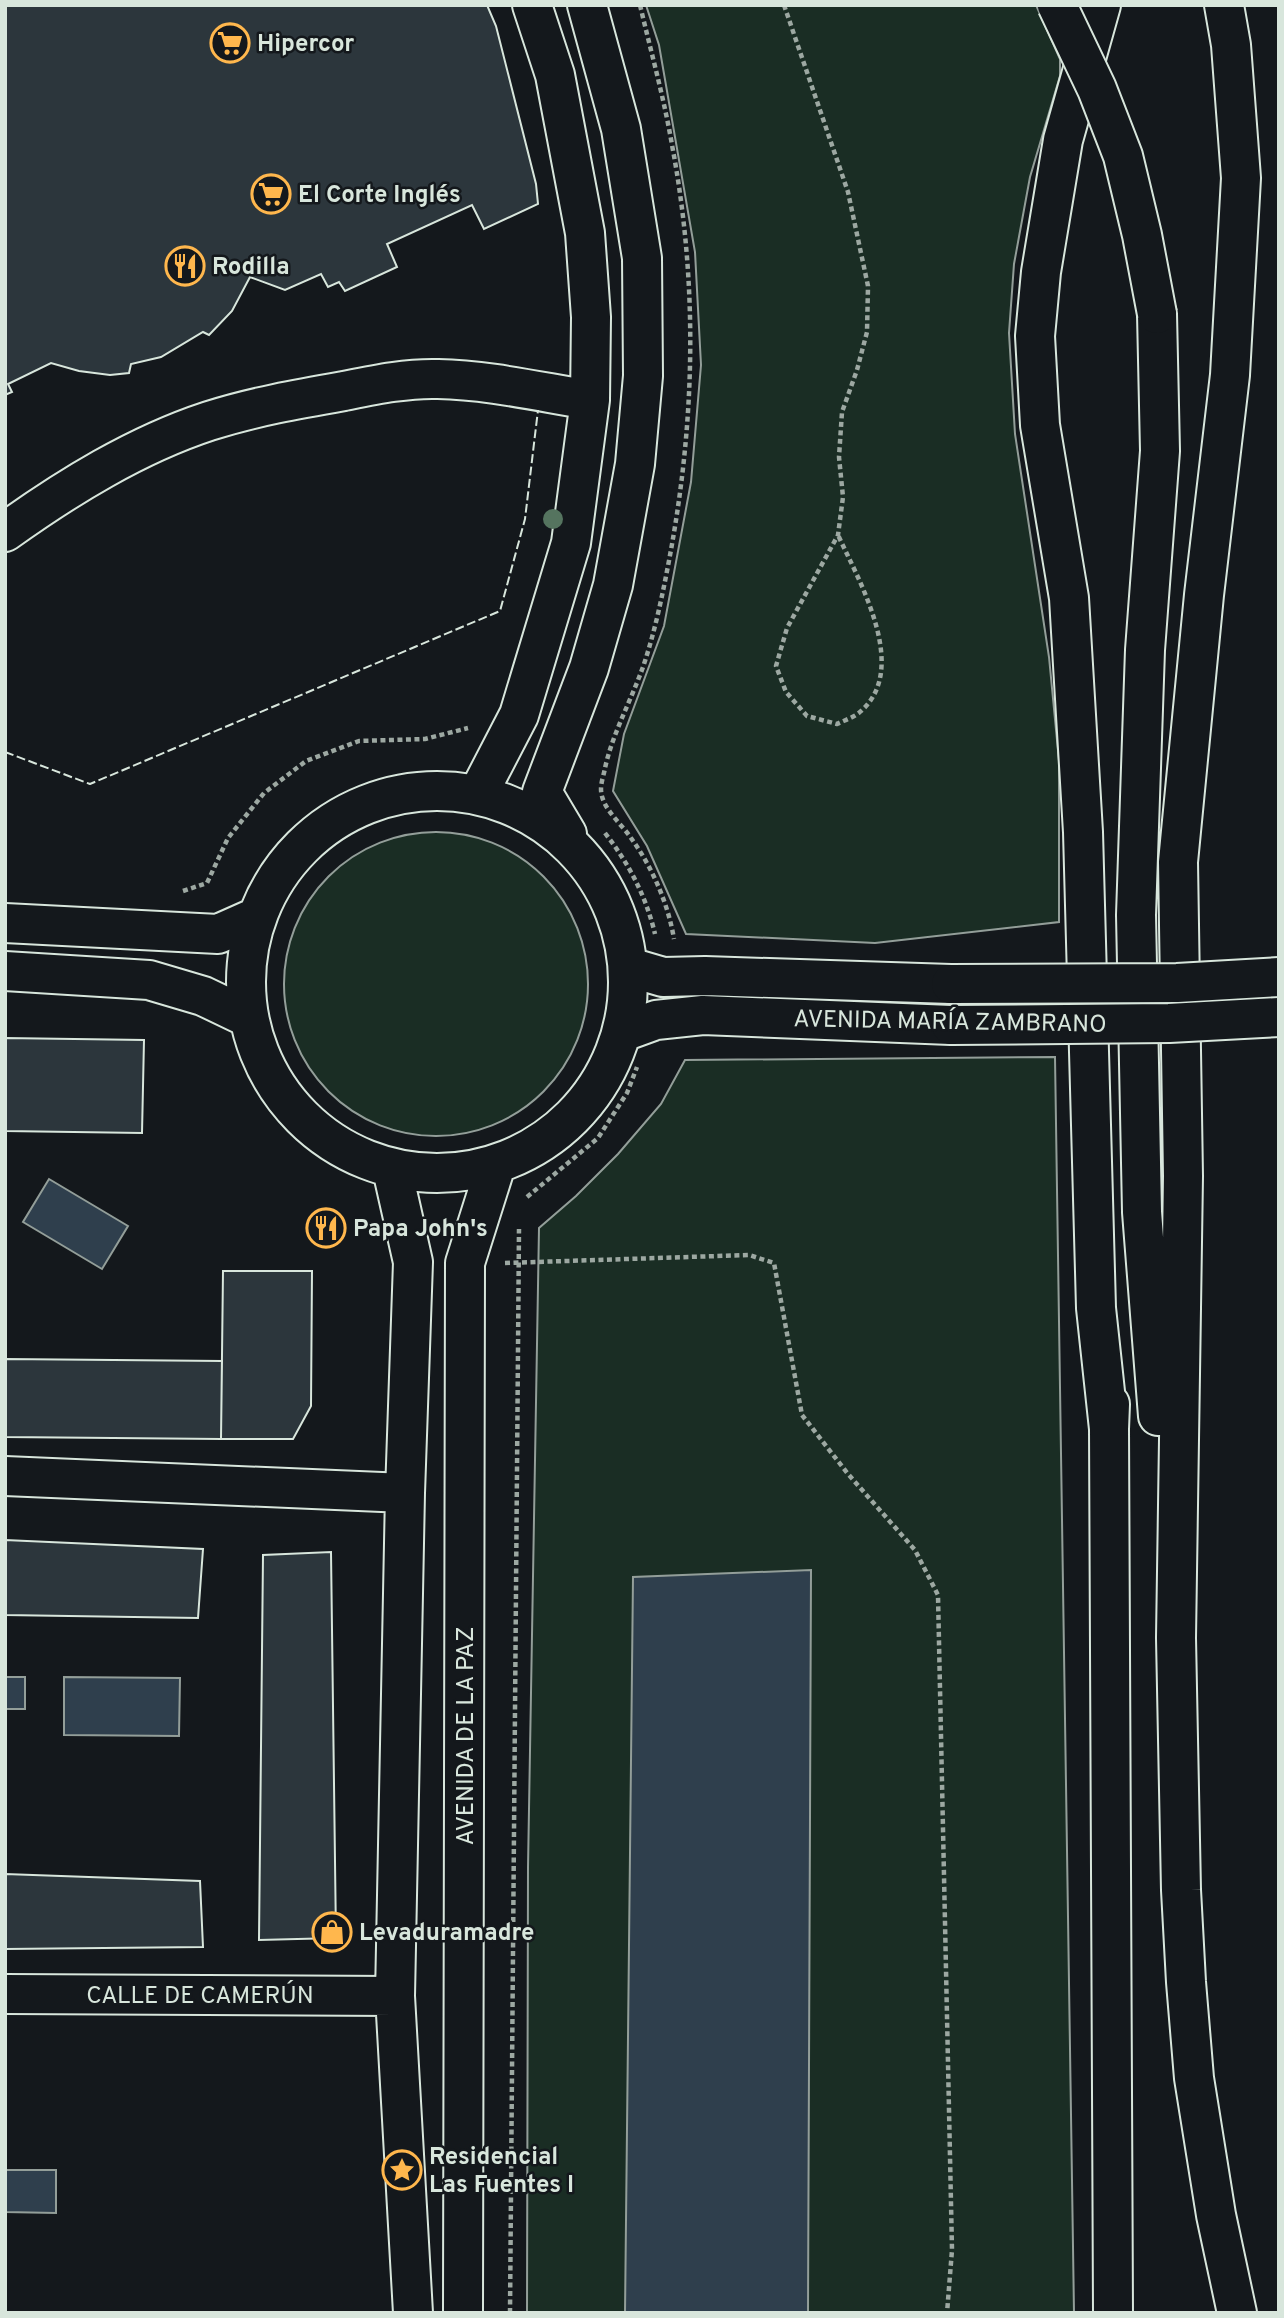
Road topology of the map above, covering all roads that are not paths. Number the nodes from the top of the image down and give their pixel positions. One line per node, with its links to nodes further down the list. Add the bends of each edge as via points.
1 (532, 5): 6 (main road, via 555,75 585,233)
2 (587, 5): 9 (main road, via 621,130 642,258 643,376 635,464 613,585 589,668 542,792)
3 (1057, 5): 20 (main road, bridge, via 1123,156 1157,314 1160,451 1145,650 1136,915)
4 (1101, 5): 21 (main road, via 1063,141 1035,336 1040,425 1069,598 1083,832 1096,1308)
5 (1224, 5): 24 (main road, via 1241,178 1230,375 1178,862 1184,1176)
6 (590, 400): 7 (main road, via 437,379 377,384 258,407 158,441 43,505); 8 (main road, via 571,543 519,715)
7 (5, 532)
8 (478, 794): 9 (main road); 10 (main road, via 418,791 361,806 311,837 273,883)
9 (588, 837): 13 (main road, via 602,883)
10 (254, 918): 11 (main road, via 218,934); 16 (main road, via 244,947 242,977)
11 (5, 923)
12 (5, 971): 16 (main road, via 149,980 203,996)
13 (646, 972): 14 (main road, AVENIDA MARÍA ZAMBRANO, bridge, via 951,984 1177,983); 17 (main road)
14 (1279, 977)
15 (1279, 1017): 17 (main road, AVENIDA MARÍA ZAMBRANO, bridge, via 951,1025 703,1015)
16 (249, 1018): 19 (main road, via 253,1038 283,1097 331,1143)
17 (640, 1026): 18 (main road, via 596,1089 552,1136)
18 (496, 1165): 19 (main road, via 444,1174); 28 (main road, AVENIDA DE LA PAZ, via 466,1262)
19 (392, 1169): 23 (main road, via 413,1262)
20 (1141, 1179): 21 (main road, via 1117,1235 1118,1312); 24 (main road)
21 (1108, 1429): 29 (main road)
22 (5, 1476): 23 (main road)
23 (405, 1493): 26 (main road)
24 (1176, 1638): 30 (main road, via 1182,1903 1194,2078)
25 (5, 1994): 26 (main road, CALLE DE CAMERÚN)
26 (395, 1996): 27 (main road)
27 (412, 2313)
28 (463, 2313)
29 (1113, 2313)
30 (1237, 2313)

